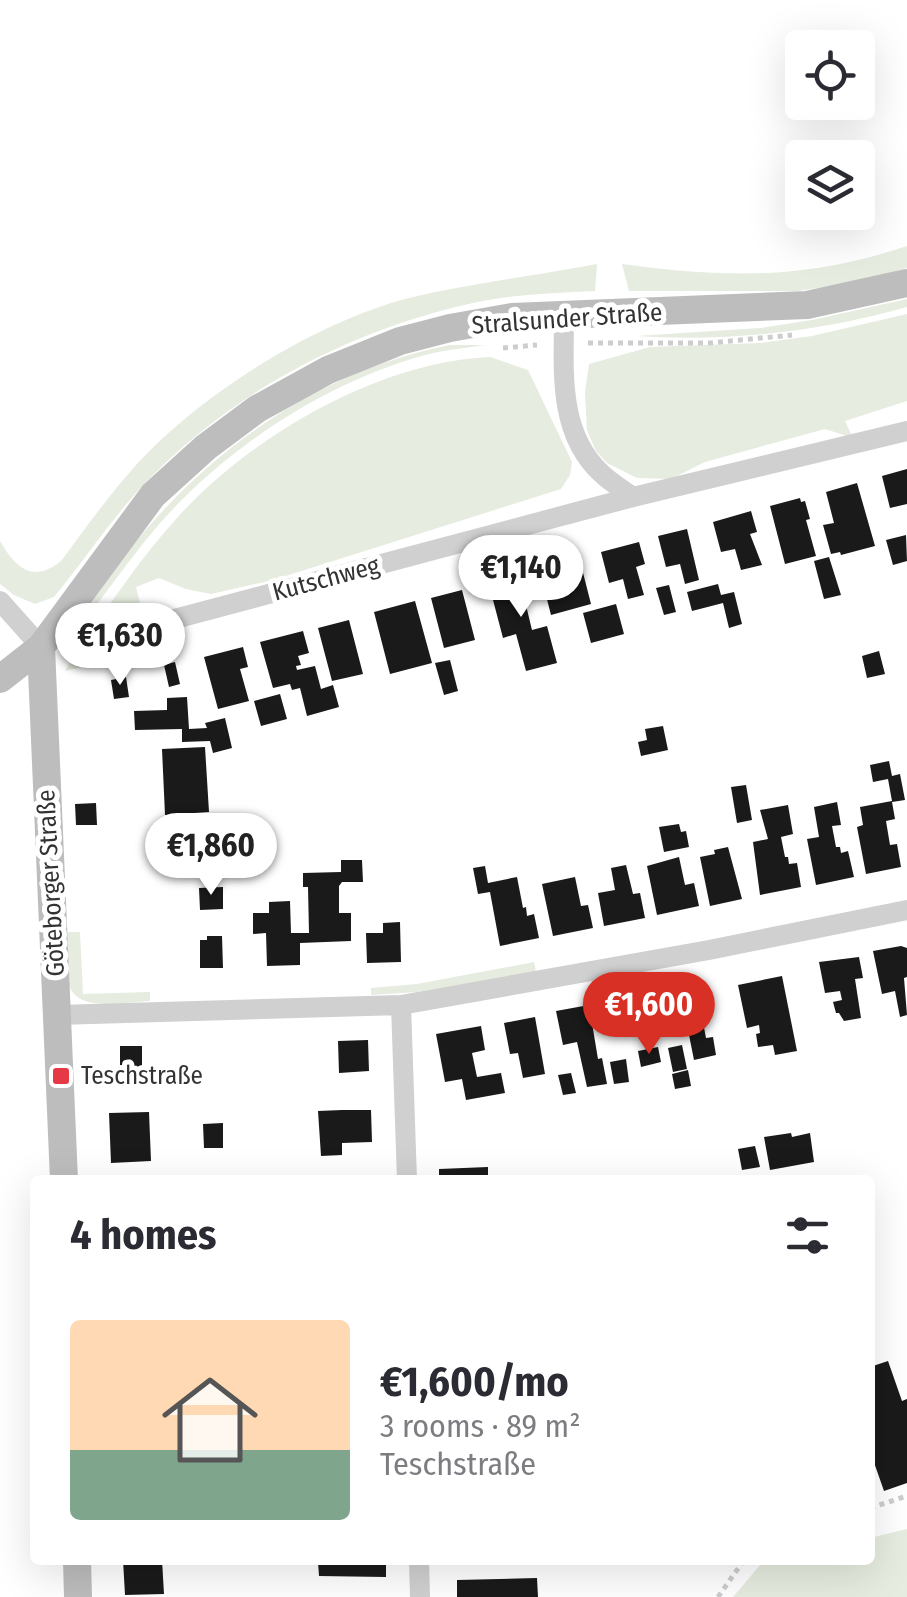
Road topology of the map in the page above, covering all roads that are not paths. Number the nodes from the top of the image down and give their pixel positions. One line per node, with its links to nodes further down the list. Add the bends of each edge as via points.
1 (907, 282): 2 (street, Stralsunder Straße, via 808,305)
2 (564, 329): 4 (street, via 566,409 578,442 598,471); 7 (street, Stralsunder Straße, via 512,317 400,341 257,409 153,495)
3 (907, 431): 4 (street, Kutschweg)
4 (632, 497): 6 (street, Kutschweg)
5 (0, 601): 7 (street)
6 (167, 622)
7 (41, 647): 8 (street, Stralsunder Straße); 11 (street, Göteborger Straße)
8 (0, 679)
9 (907, 910): 10 (street)
10 (401, 1006): 11 (street); 13 (street)
11 (57, 1016): 12 (street, Göteborger Straße)
12 (64, 1175)
13 (407, 1175)
14 (77, 1565): 16 (street)
15 (419, 1565): 17 (street)
16 (78, 1597)
17 (420, 1597)

